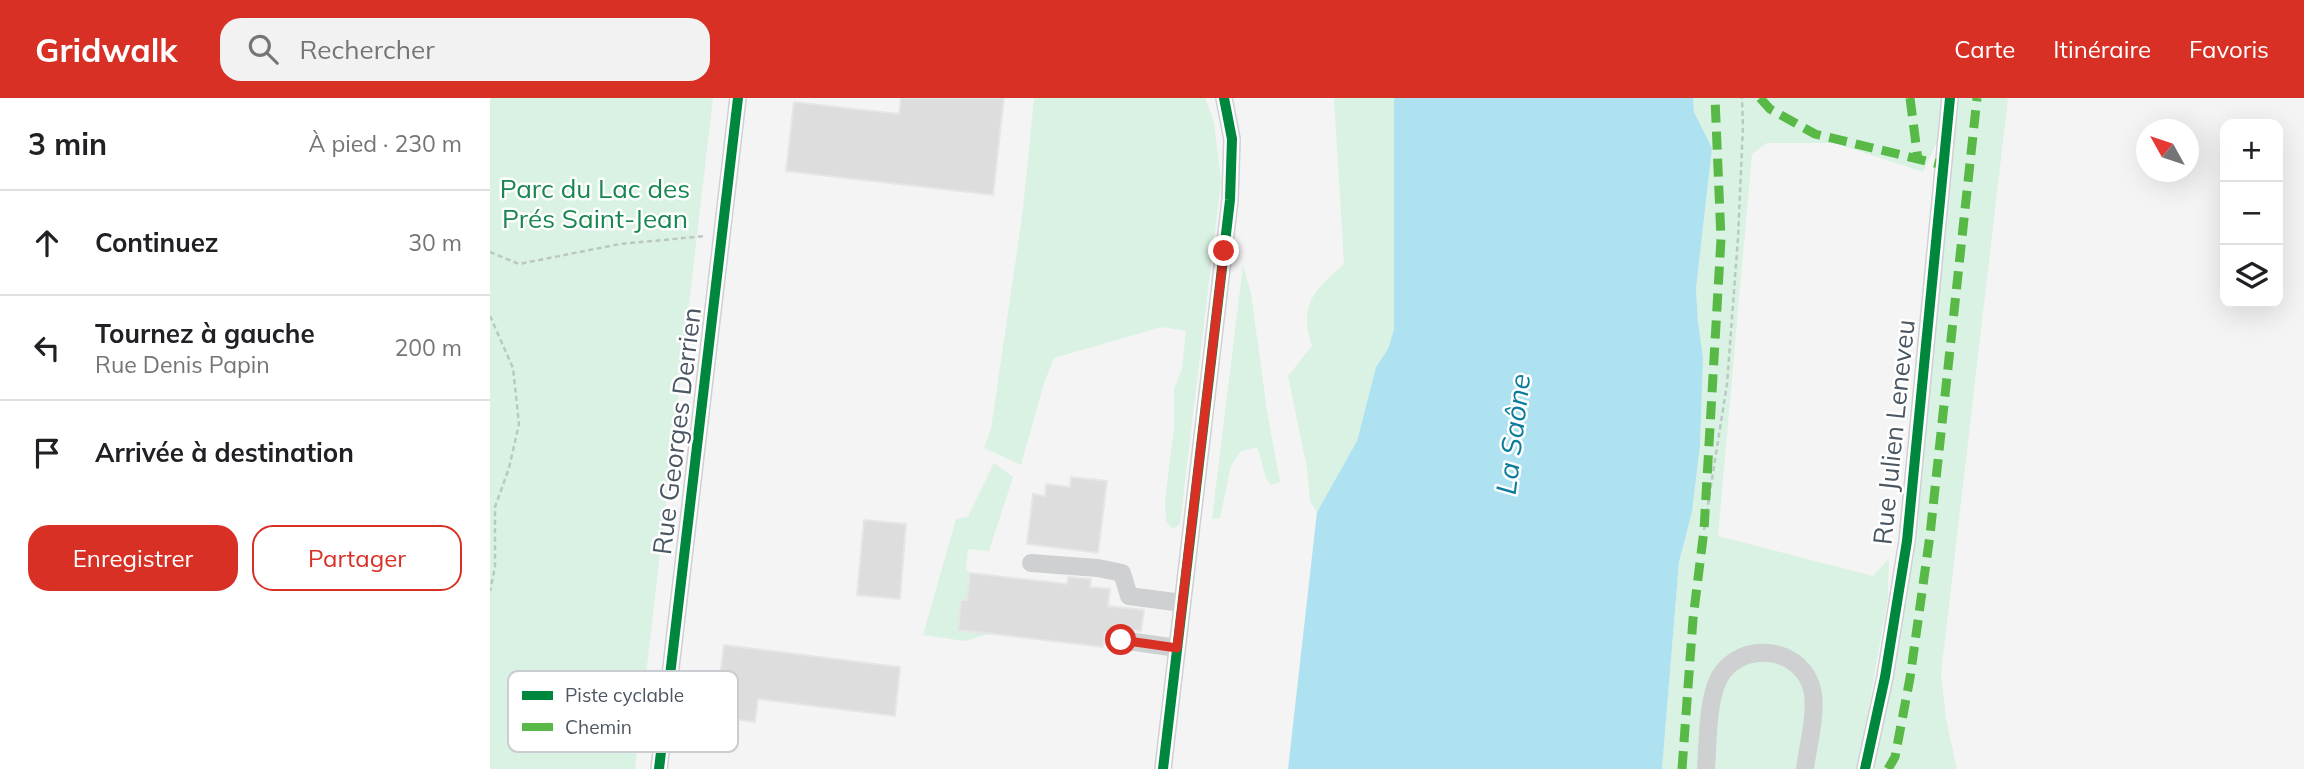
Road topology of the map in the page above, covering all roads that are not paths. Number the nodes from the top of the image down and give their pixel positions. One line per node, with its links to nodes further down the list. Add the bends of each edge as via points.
1 (738, 98): 8 (street, Rue Georges Derrien)
2 (1224, 98): 5 (street, via 1232,139 1231,187)
3 (1950, 98): 12 (street, Rue Julien Leneveu, via 1907,541)
4 (1031, 563): 5 (street, via 1122,573 1129,596)
5 (1182, 603): 7 (street)
6 (1121, 640): 7 (street)
7 (1177, 648): 9 (street)
8 (672, 671)
9 (1163, 769)
10 (1706, 769): 11 (street, via 1712,701 1720,677 1733,662 1767,651 1781,654 1799,667 1813,692)
11 (1805, 769)
12 (1865, 769)

